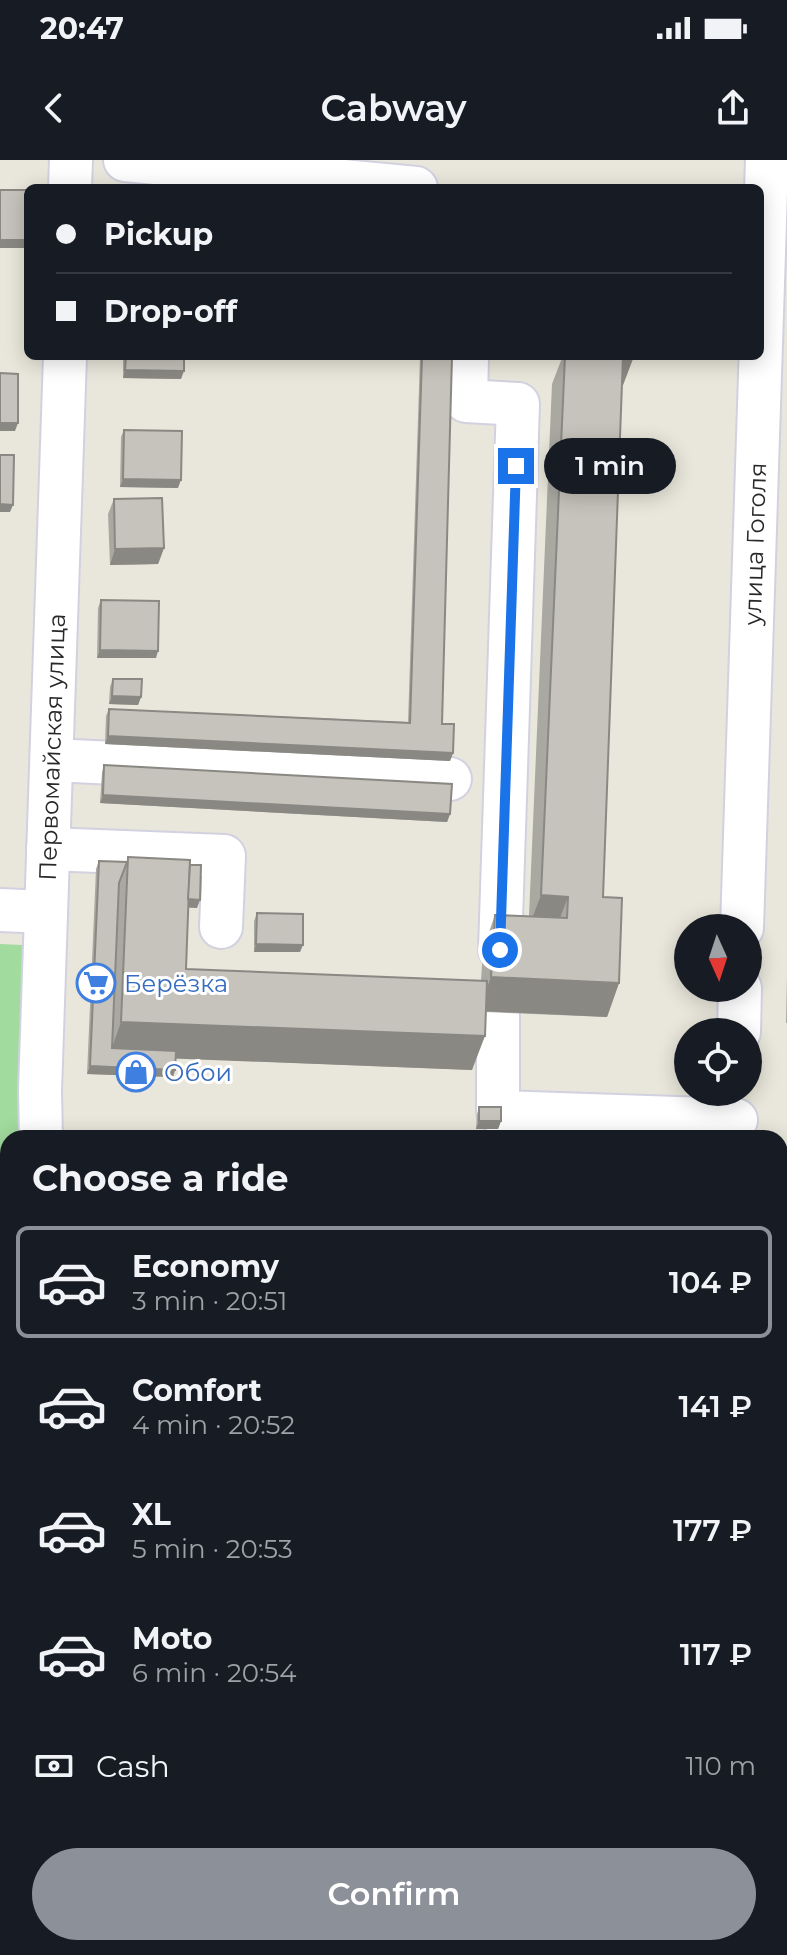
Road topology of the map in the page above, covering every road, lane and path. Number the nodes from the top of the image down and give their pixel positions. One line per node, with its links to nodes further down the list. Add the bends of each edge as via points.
1 (71, 160): 4 (street)
2 (125, 160): 5 (street)
3 (767, 160): 6 (street, улица Гоголя)
4 (70, 184)
5 (374, 184)
6 (771, 209): 14 (street, улица Гоголя)
7 (65, 360): 9 (street, Первомайская улица)
8 (467, 360): 16 (street, via 466,401 518,404)
9 (52, 760): 10 (street); 11 (street, Первомайская улица)
10 (450, 779)
11 (48, 849): 13 (street, Первомайская улица); 15 (street, via 224,856)
12 (0, 910): 13 (street)
13 (46, 912): 19 (street, Первомайская улица)
14 (743, 914)
15 (221, 927)
16 (500, 950)
17 (498, 1012): 18 (street, via 498,1112)
18 (736, 1117)
19 (41, 1130)

